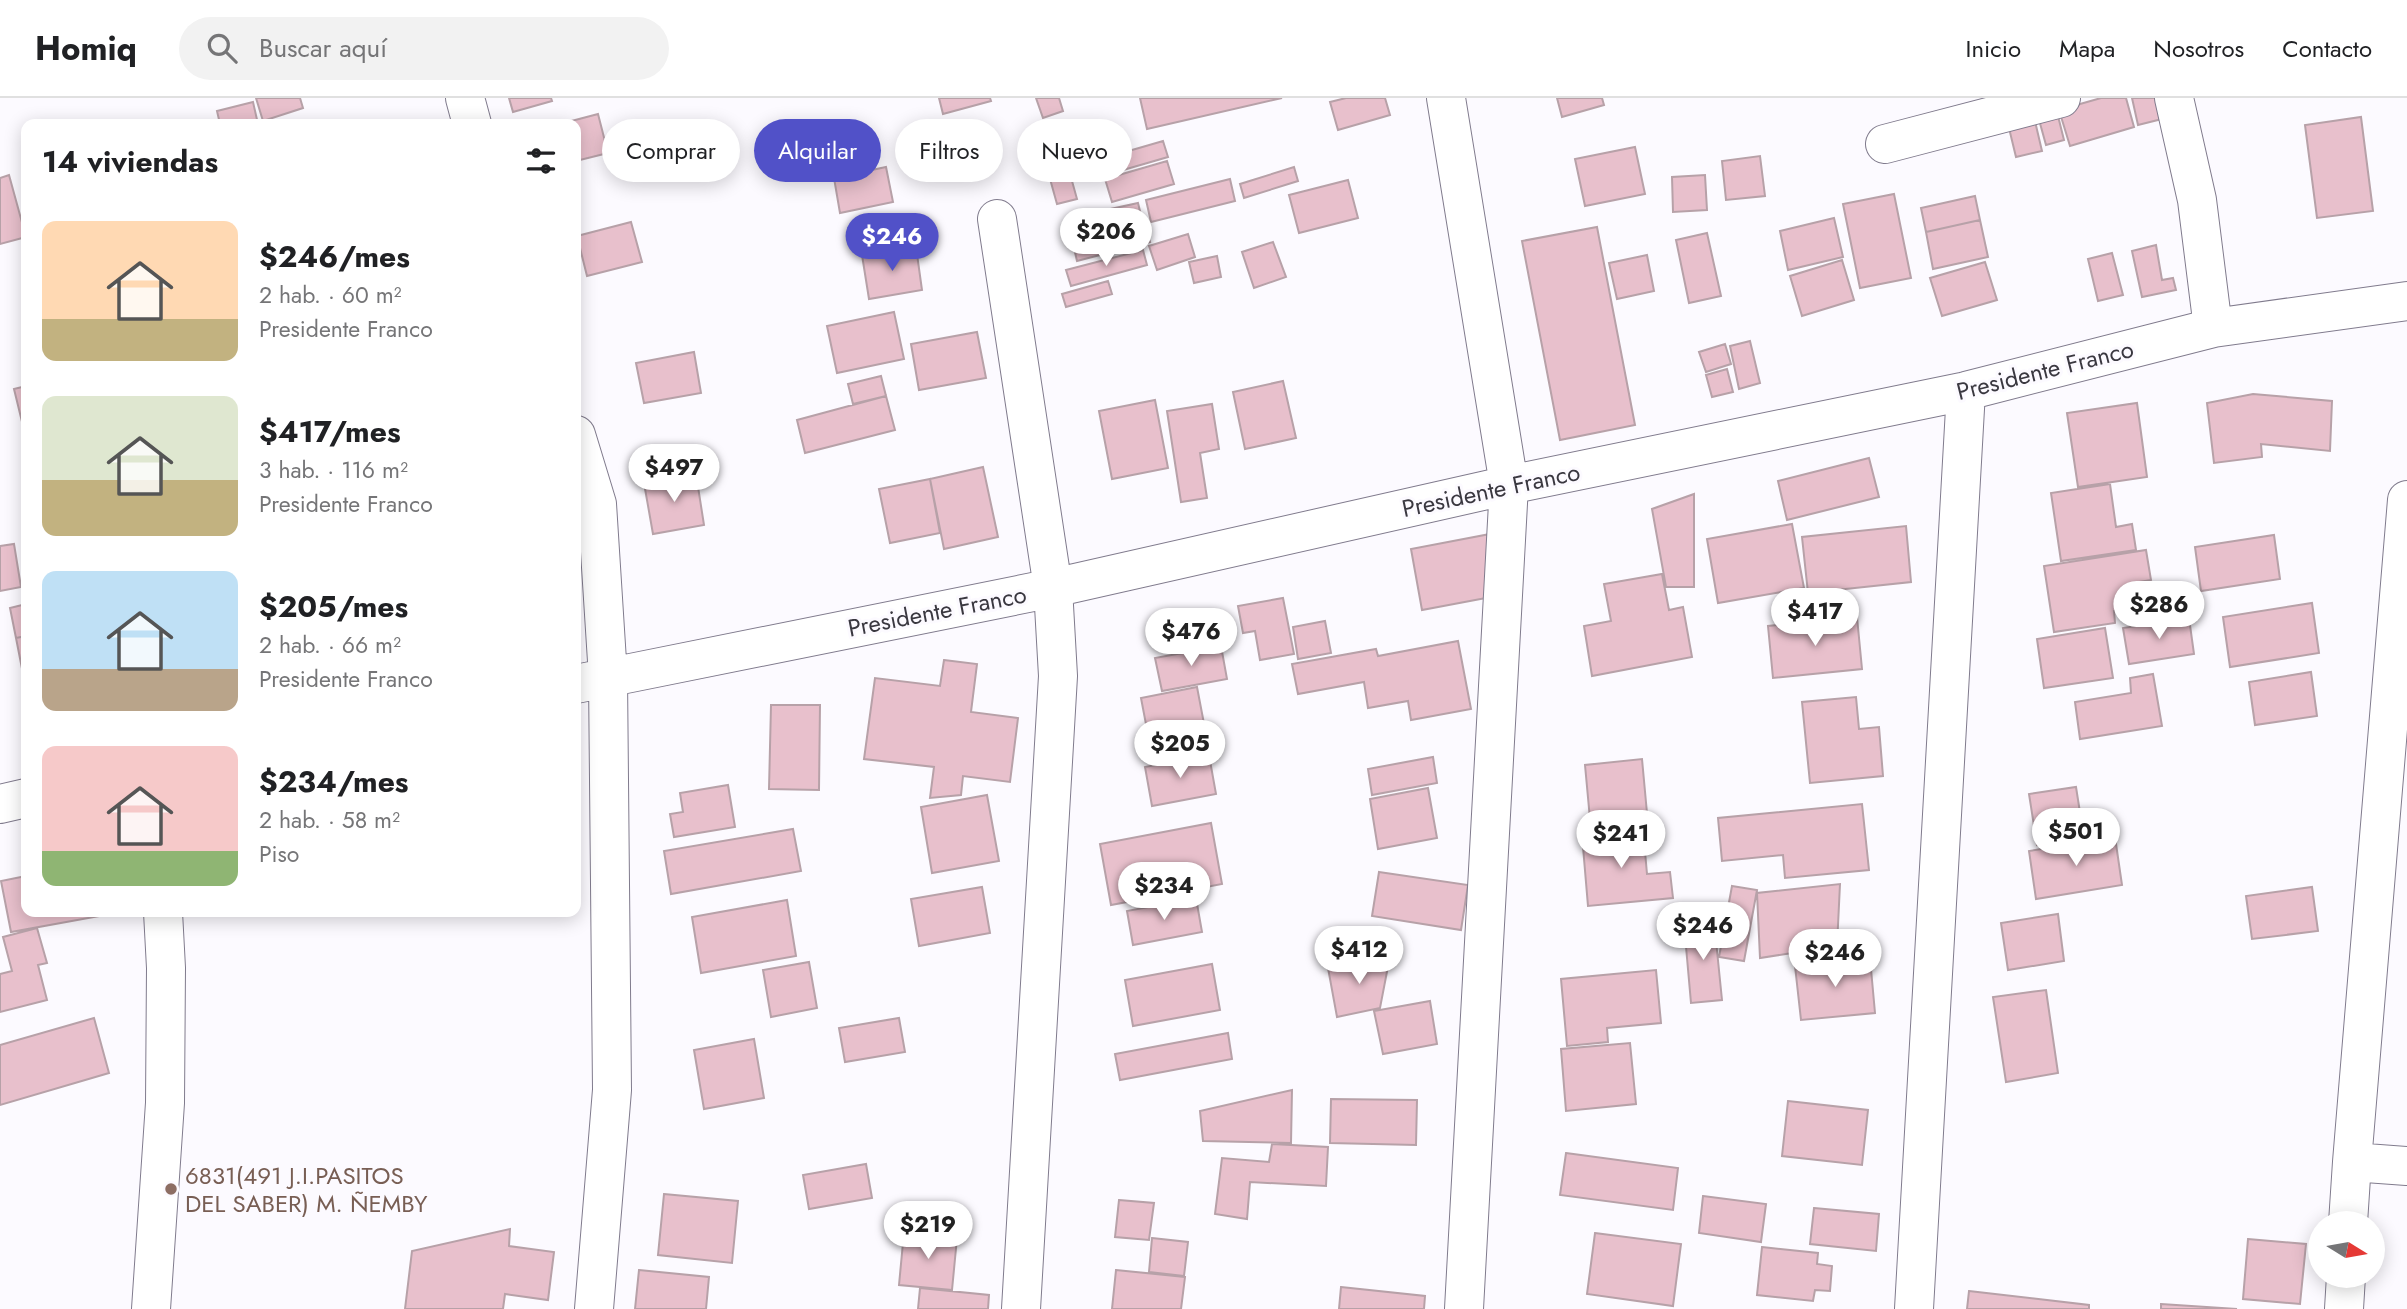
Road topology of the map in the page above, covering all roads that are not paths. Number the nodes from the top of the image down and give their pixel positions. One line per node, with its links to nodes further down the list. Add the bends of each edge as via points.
1 (466, 98): 5 (street)
2 (1446, 98): 12 (street)
3 (2061, 98): 6 (street)
4 (2175, 98): 9 (street, via 2197,200)
5 (471, 119)
6 (1885, 144)
7 (997, 219): 14 (street)
8 (2407, 301): 9 (street, Presidente Franco)
9 (2213, 328): 10 (street, Presidente Franco)
10 (1966, 391): 12 (street, Presidente Franco); 28 (street)
11 (581, 451): 15 (street, via 597,504)
12 (1509, 485): 14 (street, Presidente Franco); 27 (street)
13 (2407, 500): 16 (street)
14 (1053, 588): 15 (street, Presidente Franco); 26 (street, via 1058,676)
15 (592, 680): 25 (street, via 612,1090)
16 (2399, 714): 20 (street)
17 (21, 799): 18 (street)
18 (0, 804)
19 (163, 917): 24 (street, via 165,1103)
20 (2352, 1162): 21 (street); 22 (street)
21 (2407, 1166)
22 (2349, 1211)
23 (2345, 1288): 29 (street)
24 (151, 1309)
25 (594, 1309)
26 (1021, 1309)
27 (1464, 1309)
28 (1914, 1309)
29 (2344, 1309)

